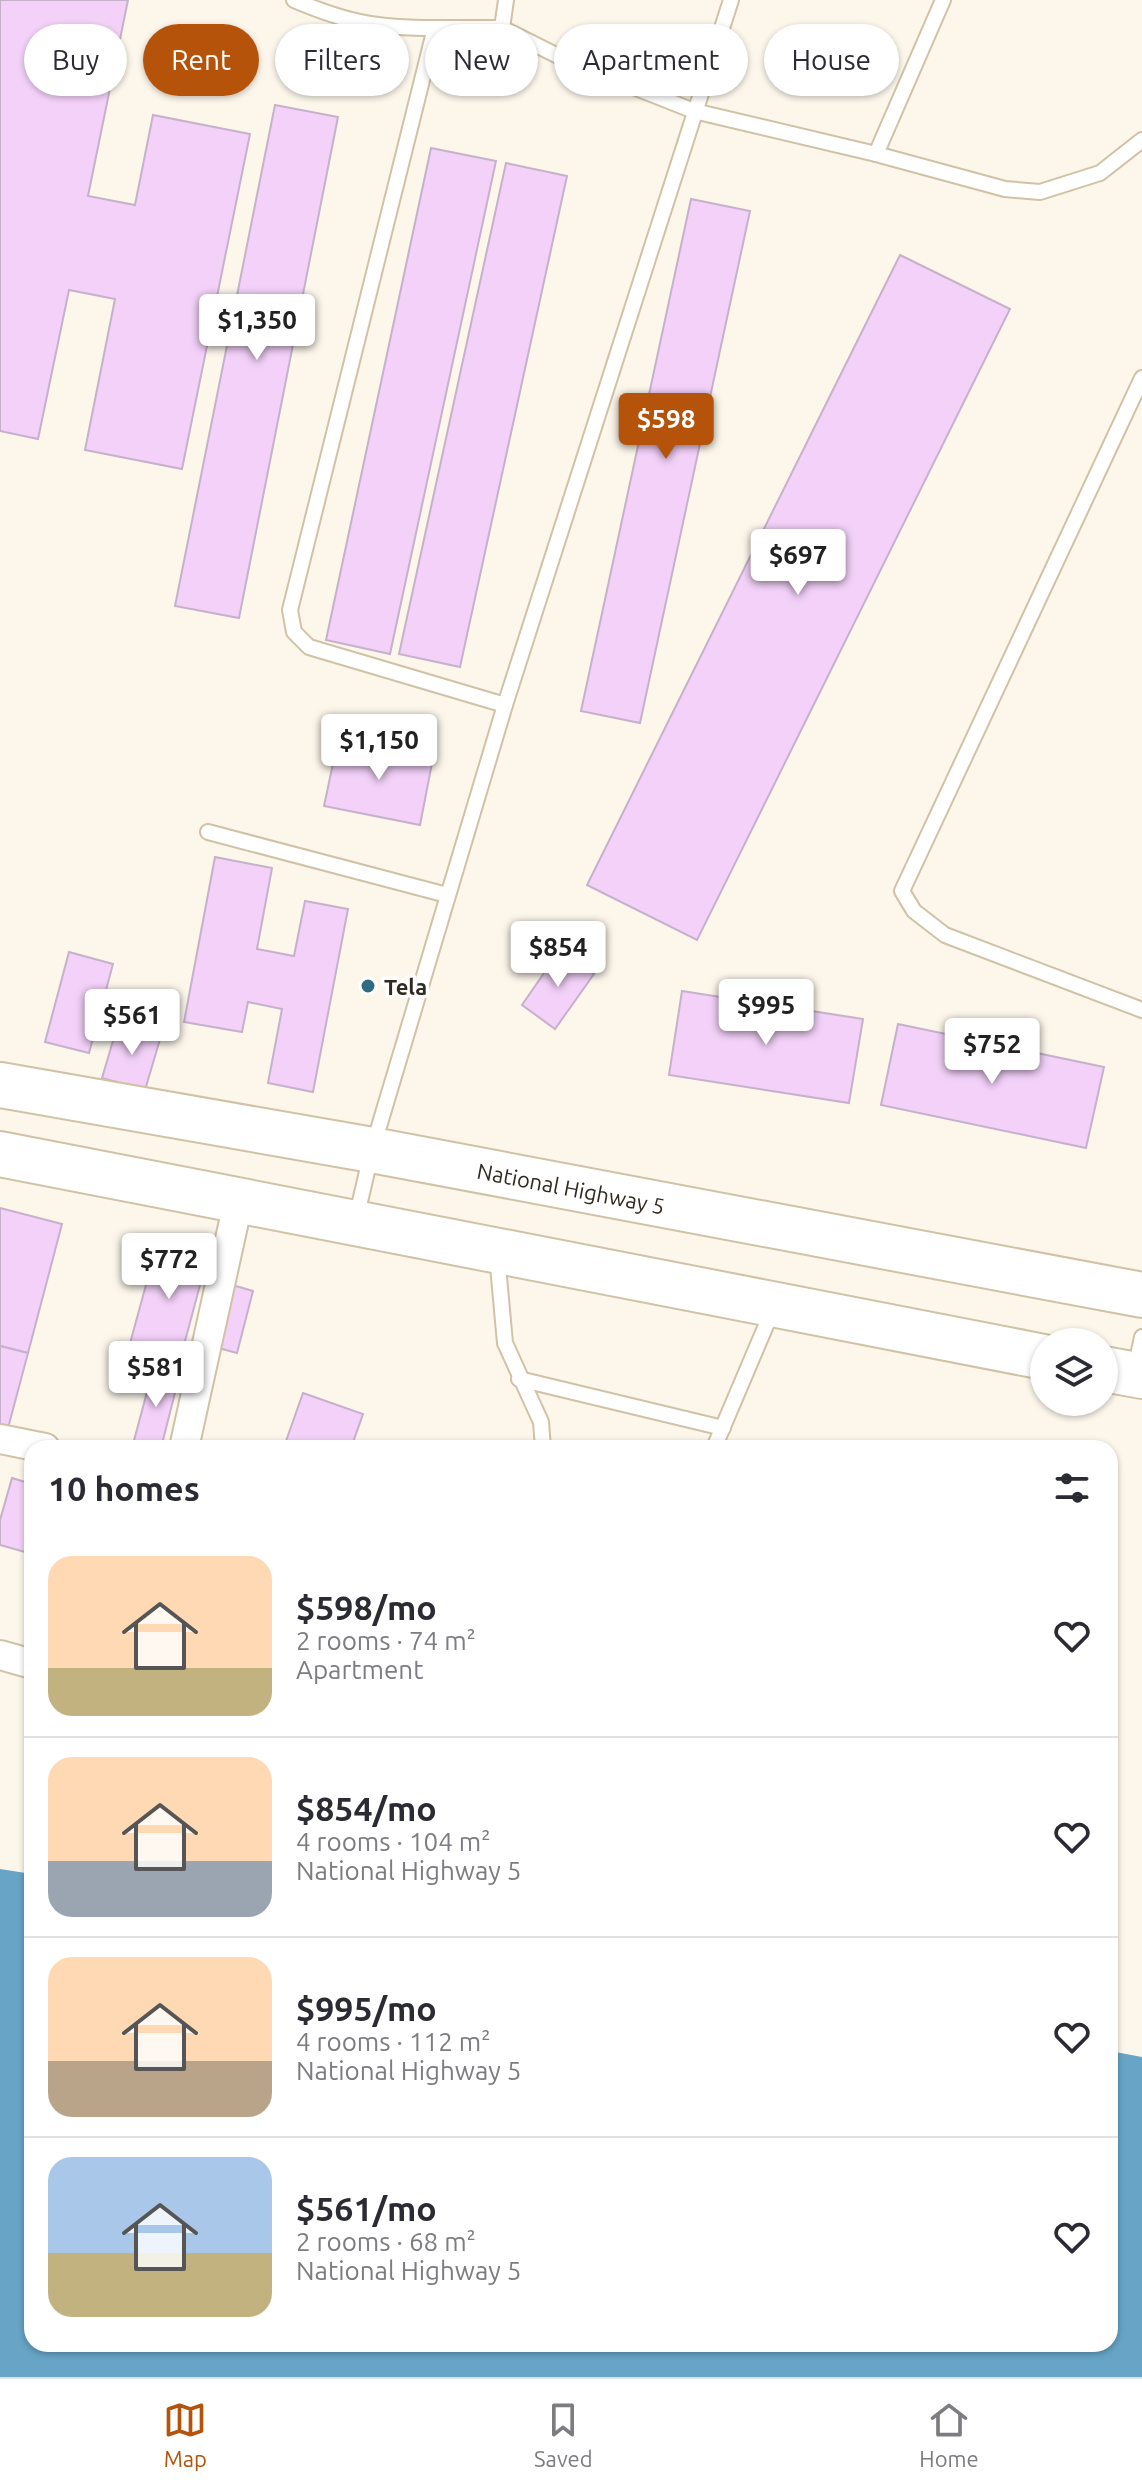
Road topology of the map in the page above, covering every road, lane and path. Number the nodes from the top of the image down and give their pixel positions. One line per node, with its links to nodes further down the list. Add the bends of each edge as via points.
1 (294, 0): 6 (lane, via 338,19 378,28)
2 (506, 0): 5 (lane)
3 (731, 0): 9 (lane)
4 (943, 0): 11 (lane)
5 (503, 24)
6 (425, 28)
7 (538, 46): 9 (lane)
8 (425, 68): 13 (lane, via 290,610 294,632 309,647)
9 (694, 111): 11 (lane); 13 (lane)
10 (1142, 140): 11 (lane, via 1100,173 1040,192 1005,189)
11 (876, 154)
12 (1142, 378): 16 (lane, via 902,891 914,911 945,935)
13 (505, 705): 15 (lane)
14 (208, 832): 15 (lane)
15 (447, 895): 18 (lane)
16 (1142, 1010)
17 (0, 1085): 18 (highway, National Highway 5)
18 (372, 1150): 21 (lane); 23 (highway, National Highway 5)
19 (0, 1154): 20 (highway)
20 (238, 1203): 21 (highway); 29 (street)
21 (355, 1223): 22 (highway)
22 (496, 1251): 24 (highway); 26 (lane, via 505,1343)
23 (1142, 1295)
24 (775, 1305): 25 (highway); 27 (lane)
25 (1030, 1354)
26 (519, 1379): 27 (lane); 30 (lane, via 541,1422)
27 (723, 1428): 31 (lane)
28 (0, 1439): 32 (street)
29 (186, 1440)
30 (542, 1440)
31 (718, 1440)
32 (24, 1444)
33 (0, 1655): 34 (street)
34 (24, 1662)

